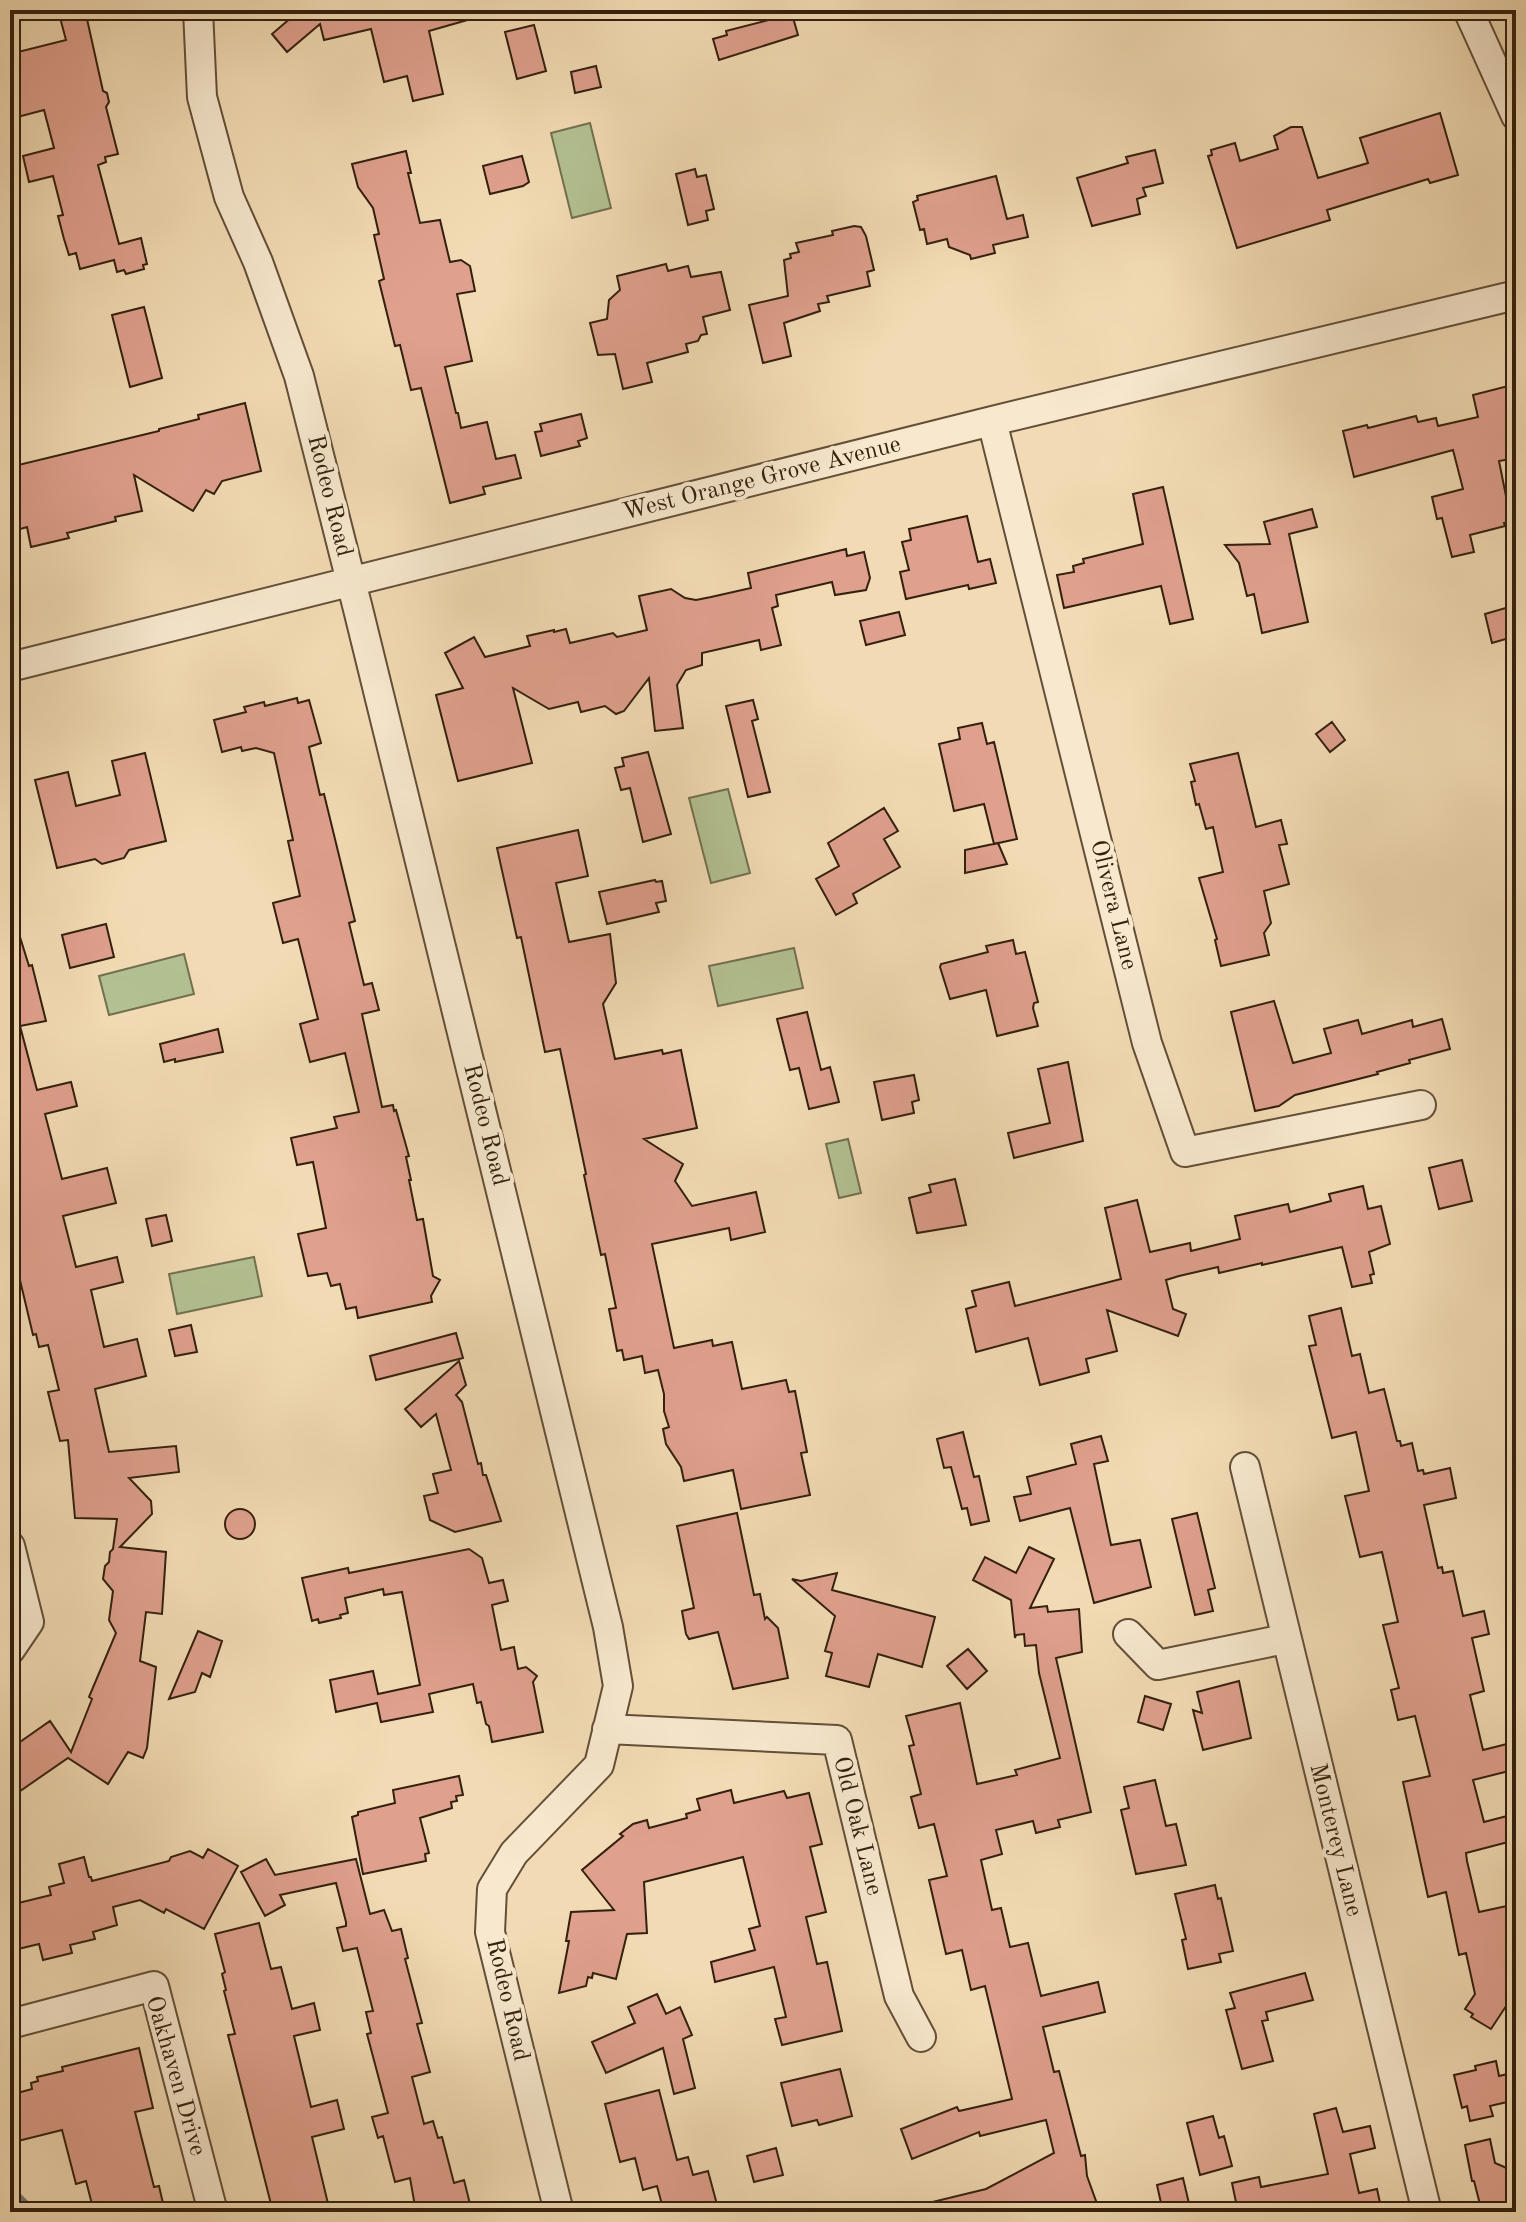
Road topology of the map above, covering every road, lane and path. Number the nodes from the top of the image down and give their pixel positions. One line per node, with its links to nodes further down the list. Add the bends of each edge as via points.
1 (198, 10): 6 (street, Rodeo Road, via 202,97 229,197 299,376)
2 (1468, 10): 3 (street)
3 (1516, 116)
4 (1516, 295): 5 (street, West Orange Grove Avenue)
5 (992, 421): 6 (street, West Orange Grove Avenue); 8 (street, Olivera Lane, via 1147,1043 1185,1152)
6 (351, 582): 7 (street, West Orange Grove Avenue); 14 (street, Rodeo Road, via 608,1627 618,1686)
7 (10, 667)
8 (1421, 1105)
9 (1245, 1467): 12 (street, Monterey Lane)
10 (10, 1546): 13 (street, via 29,1622)
11 (1128, 1634): 12 (street, via 1158,1665)
12 (1285, 1639): 19 (street, Monterey Lane)
13 (10, 1650)
14 (607, 1729): 16 (street, Old Oak Lane, via 837,1740 899,1996); 18 (street, Rodeo Road, via 599,1765 514,1853 492,1889 490,1932)
15 (10, 2024): 17 (street, Oakhaven Drive, via 154,1986)
16 (921, 2037)
17 (213, 2212)
18 (559, 2212)
19 (1427, 2212)

